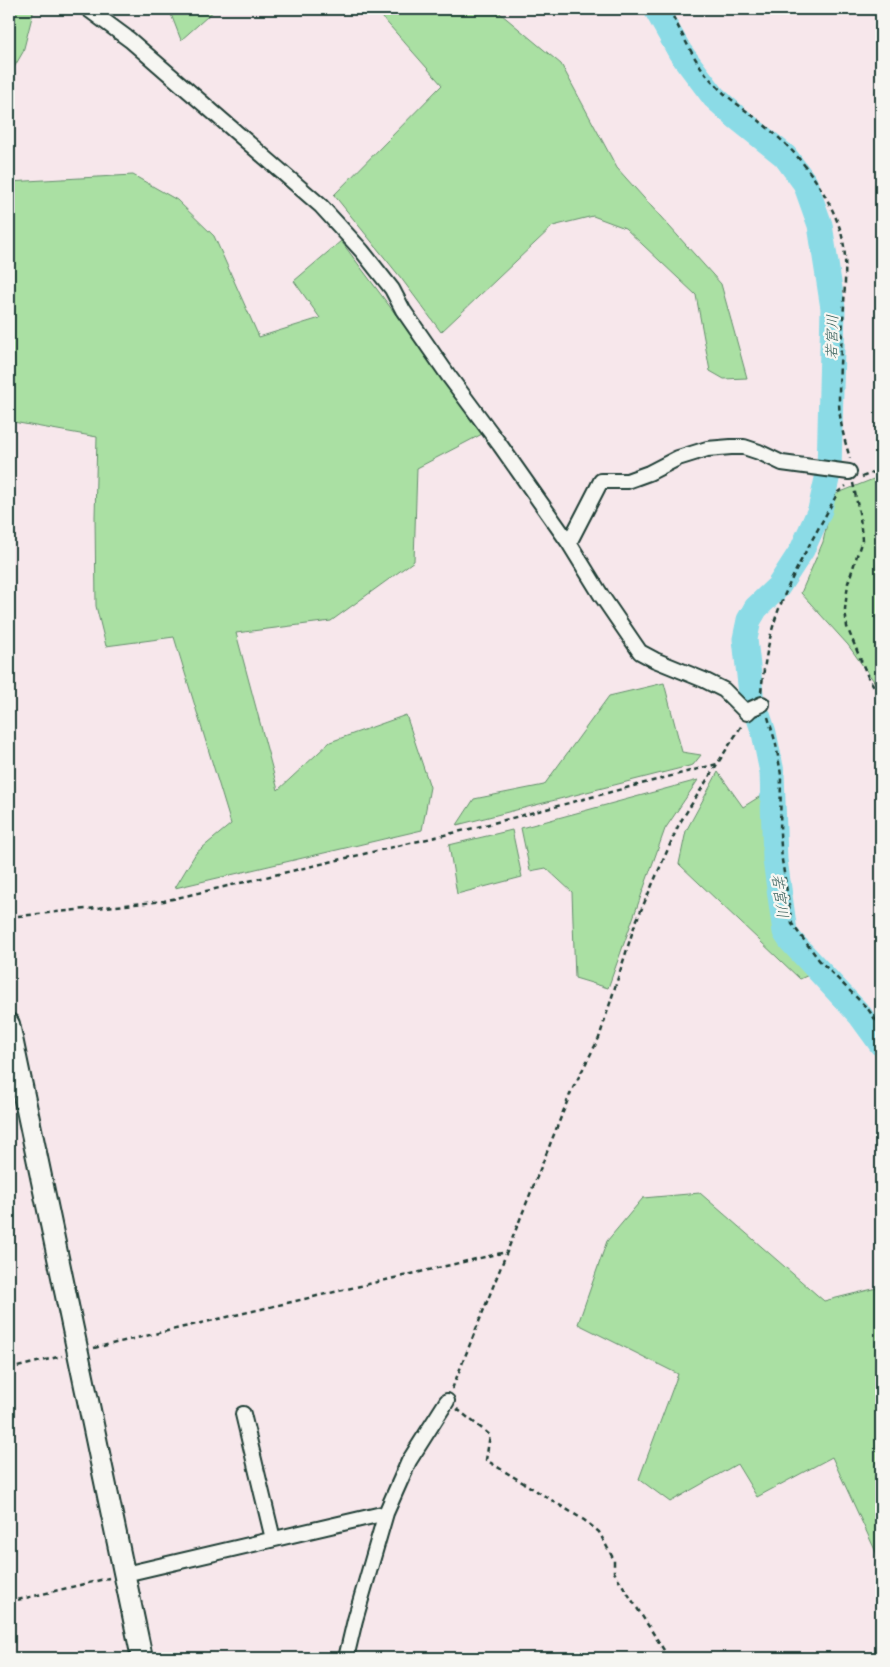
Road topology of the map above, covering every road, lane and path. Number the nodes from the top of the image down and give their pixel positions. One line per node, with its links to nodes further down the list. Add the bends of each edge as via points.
1 (88, 9): 5 (street, via 130,40 321,206 362,250)
2 (669, 9): 4 (path, via 710,79 728,98 769,128 804,163 838,226 844,244 845,274 840,424 850,460)
3 (881, 469): 4 (path)
4 (850, 476): 5 (street, via 830,468 782,463 744,447 707,448 627,481 601,481); 6 (path, via 862,540 848,582 847,627 868,677); 7 (path, via 838,492 787,589 769,644)
5 (569, 543): 8 (street, via 640,652 724,690)
6 (881, 697)
7 (762, 704): 8 (street); 12 (path, via 772,726 781,775 780,833 792,924 819,960 868,1009)
8 (747, 713): 9 (path)
9 (717, 764): 10 (path, via 446,835 164,900); 13 (path, via 679,824 635,924 599,1038 571,1092)
10 (9, 917)
11 (9, 1024): 14 (street)
12 (881, 1028)
13 (506, 1252): 14 (path); 16 (path)
14 (78, 1352): 15 (path); 20 (street)
15 (9, 1369)
16 (447, 1401): 18 (street, via 409,1461); 24 (path, via 490,1435 486,1460 599,1532 614,1560 614,1572)
17 (242, 1414): 19 (street)
18 (386, 1513): 19 (street); 23 (street)
19 (274, 1539): 20 (street)
20 (125, 1574): 21 (path); 22 (street)
21 (9, 1602)
22 (142, 1658)
23 (346, 1658)
24 (669, 1658)

